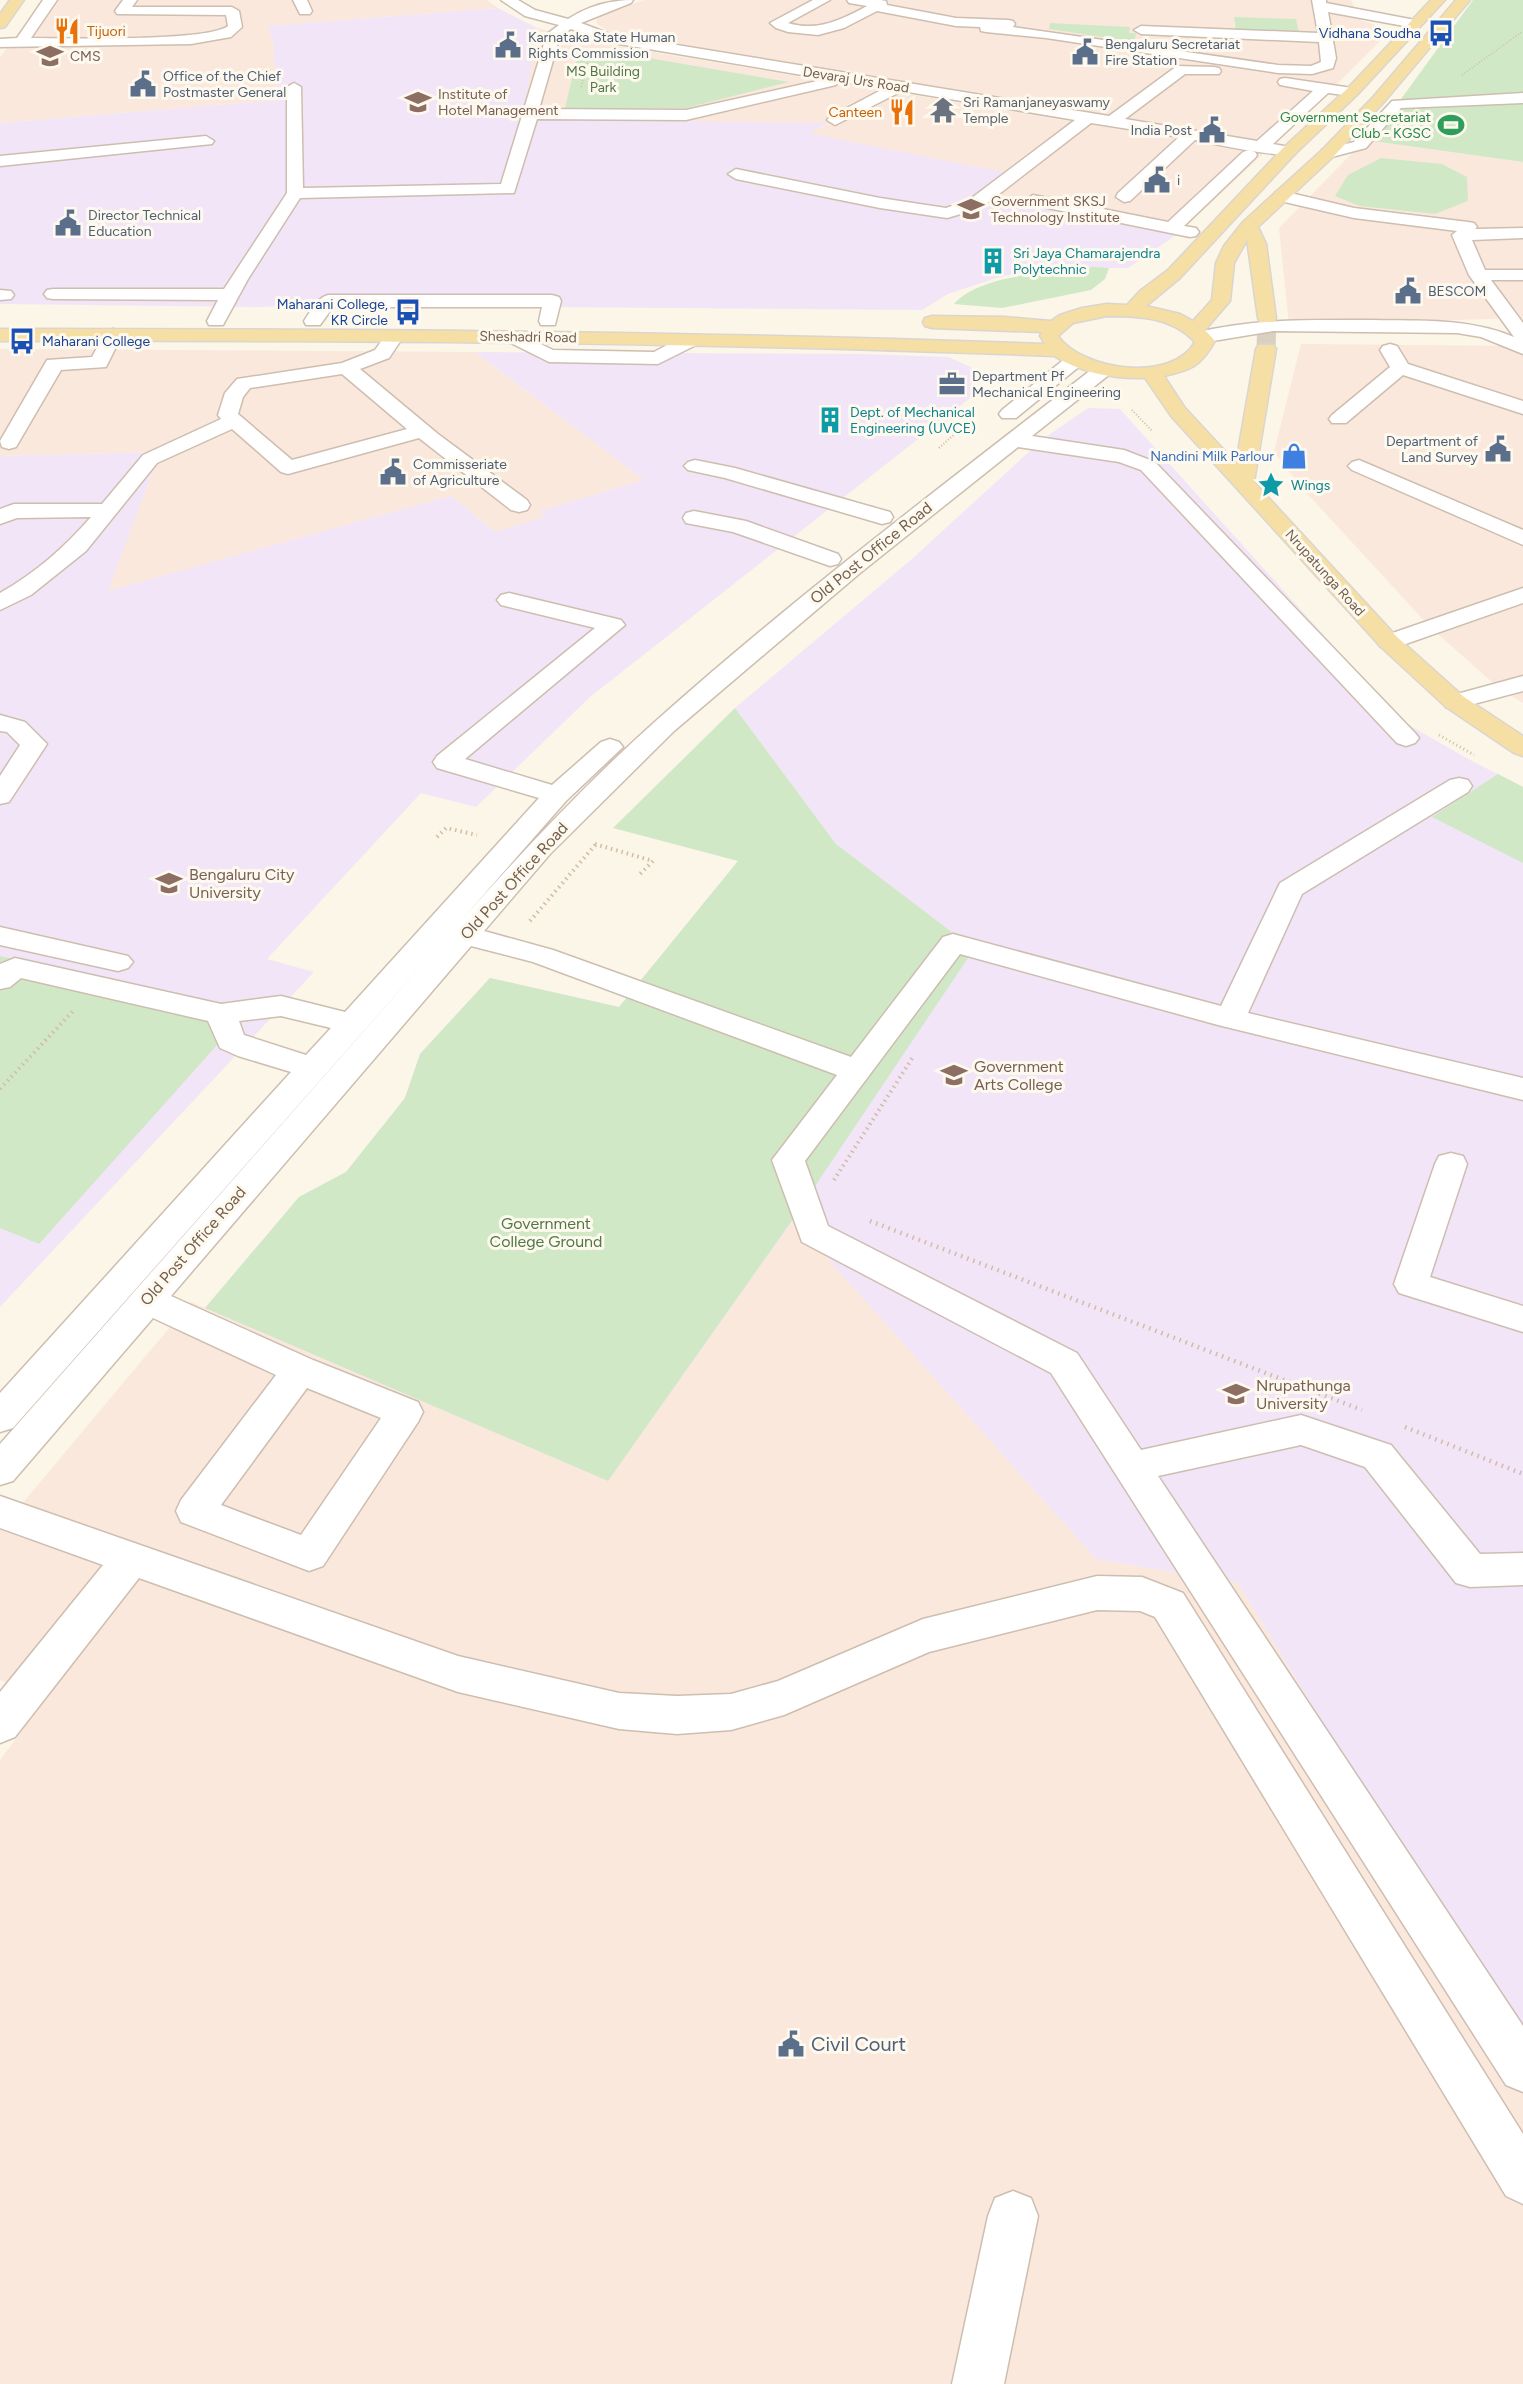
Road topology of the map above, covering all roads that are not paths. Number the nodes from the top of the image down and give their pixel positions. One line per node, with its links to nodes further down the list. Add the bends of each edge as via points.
1 (17, 0): 15 (main road)
2 (50, 0): 24 (street)
3 (508, 0): 14 (street, Devaraj Urs Road, via 530,13)
4 (626, 0): 14 (street)
5 (823, 0): 11 (street, via 777,23 819,33)
6 (854, 0): 11 (street)
7 (1438, 0): 16 (main road)
8 (1463, 0): 31 (main road)
9 (553, 4): 14 (street)
10 (936, 4): 11 (street)
11 (879, 6): 17 (street, via 956,22)
12 (1318, 10): 16 (street); 20 (street)
13 (119, 14): 21 (street); 22 (street, via 232,11 235,27 226,34)
14 (568, 23): 26 (street, Devaraj Urs Road, via 607,38); 34 (street, via 554,34)
15 (0, 24)
16 (1415, 24): 30 (main road)
17 (1050, 26)
18 (986, 28): 20 (street, via 1294,71 1328,65)
19 (1129, 30): 20 (street)
20 (1325, 38)
21 (98, 42): 22 (street); 24 (street)
22 (158, 42): 25 (street)
23 (0, 43): 24 (street)
24 (21, 43)
25 (150, 55)
26 (847, 78): 28 (street, Devaraj Urs Road); 34 (street, via 686,115)
27 (294, 87): 45 (street)
28 (899, 87): 35 (street, Devaraj Urs Road); 36 (street)
29 (1325, 88): 30 (street); 37 (street, via 1199,68 1182,69); 40 (street)
30 (1352, 92): 41 (main road)
31 (1379, 99): 33 (street); 42 (main road)
32 (1523, 99): 33 (street, via 1397,104)
33 (1392, 110): 42 (street, via 1360,145)
34 (531, 114): 45 (street, via 508,189)
35 (1087, 118): 37 (street, Devaraj Urs Road); 44 (street, via 975,204 947,213)
36 (835, 120)
37 (1111, 122): 38 (street, Devaraj Urs Road)
38 (1191, 135): 40 (street, Devaraj Urs Road); 47 (street)
39 (206, 141): 43 (street)
40 (1255, 151): 41 (street, Devaraj Urs Road); 51 (street)
41 (1289, 151): 54 (main road)
42 (1328, 153): 46 (main road)
43 (0, 161)
44 (736, 174)
45 (295, 193): 59 (street)
46 (1281, 196): 49 (main road); 50 (street, via 1354,213)
47 (1124, 197)
48 (1033, 200): 51 (street)
49 (1249, 226): 67 (main road, via 1257,244); 71 (main road, via 1217,268 1221,301)
50 (1468, 226)
51 (1172, 228): 52 (street)
52 (1190, 232)
53 (1523, 233): 55 (street, via 1461,235)
54 (1174, 274): 57 (main road, via 1172,282 1179,288); 60 (main road)
55 (1478, 275): 56 (street); 75 (street)
56 (1523, 275)
57 (1188, 288)
58 (53, 294): 59 (street)
59 (230, 295): 63 (street)
60 (1133, 310): 68 (main road, via 1083,313); 71 (main road, via 1168,317)
61 (642, 320): 65 (main road, Sheshadri Road)
62 (0, 321): 63 (main road, Sheshadri Road)
63 (216, 321): 64 (main road, Sheshadri Road)
64 (316, 321): 65 (street, via 328,301 552,301); 69 (main road, Sheshadri Road)
65 (548, 321): 69 (main road, Sheshadri Road)
66 (915, 321): 68 (main road)
67 (1265, 323): 70 (street, via 1457,327); 71 (street); 72 (street, via 1273,332)
68 (1054, 327): 79 (main road, via 1049,336 1052,346)
69 (509, 329): 76 (main road, Sheshadri Road); 77 (street, via 549,356 658,358)
70 (1486, 332): 72 (street, via 1467,336); 75 (street)
71 (1198, 333): 83 (main road, via 1205,341 1203,352 1193,362)
72 (1381, 334): 81 (street)
73 (0, 335): 74 (main road, Sheshadri Road)
74 (113, 335): 76 (main road, Sheshadri Road); 89 (street, via 99,363 54,364)
75 (1522, 336)
76 (394, 337): 80 (street, via 382,354)
77 (693, 339): 79 (main road, via 966,345)
78 (1266, 348): 92 (main road)
79 (1065, 356): 82 (main road); 96 (street, Old Post Office Road)
80 (346, 368): 86 (street, via 244,382 233,397 228,415); 87 (street)
81 (1400, 368): 84 (street); 85 (street)
82 (1103, 370): 83 (main road); 88 (street, Old Post Office Road)
83 (1151, 372): 92 (main road, Nrupatunga Road, via 1178,412)
84 (1523, 408)
85 (1339, 419)
86 (234, 421): 87 (street, via 288,468); 94 (street, via 156,455)
87 (423, 431): 93 (street)
88 (1012, 440): 109 (street, via 1124,456 1148,466); 114 (street, Old Post Office Road, via 665,726)
89 (9, 443)
90 (695, 466): 96 (street)
91 (1359, 466): 98 (street)
92 (1243, 483): 103 (main road, Nrupatunga Road)
93 (519, 505)
94 (109, 510): 95 (street, via 14,511); 102 (street, via 78,546 23,590)
95 (0, 517)
96 (882, 517): 99 (street, Old Post Office Road)
97 (694, 518): 99 (street, via 738,526)
98 (1523, 538)
99 (830, 559): 112 (street, Old Post Office Road, via 700,665)
100 (1523, 595): 103 (street)
101 (509, 600): 112 (street, via 613,625 446,762)
102 (0, 603)
103 (1389, 642): 105 (main road, Nrupatunga Road)
104 (1523, 683): 105 (street)
105 (1455, 702): 107 (main road, Nrupatunga Road)
106 (0, 723): 113 (street, via 16,727 34,744)
107 (1497, 731): 108 (street); 110 (main road, Nrupatunga Road)
108 (1523, 737)
109 (1406, 738)
110 (1523, 747)
111 (1459, 786): 119 (street, via 1290,889)
112 (557, 795): 114 (street, Old Post Office Road)
113 (0, 796)
114 (451, 932): 120 (street, Old Post Office Road); 122 (street, via 543,956); 125 (street, Old Post Office Road)
115 (0, 936): 116 (street)
116 (118, 962)
117 (0, 980): 118 (street, via 15,967)
118 (221, 1014): 120 (street, via 281,1006); 121 (street, via 231,1041)
119 (1231, 1018): 122 (street, via 953,943); 123 (street)
120 (353, 1024): 121 (street, Old Post Office Road)
121 (314, 1068): 128 (street, Old Post Office Road)
122 (857, 1071): 129 (street, via 788,1160 814,1233 1064,1363)
123 (1523, 1089)
124 (1451, 1164): 126 (street, via 1411,1284)
125 (148, 1298): 127 (street, via 170,1312); 130 (street, Old Post Office Road)
126 (1523, 1319)
127 (300, 1370): 127 (street, via 405,1412 309,1555 195,1511)
128 (0, 1418)
129 (1132, 1467): 133 (street, via 1301,1430 1378,1456 1470,1571); 135 (street)
130 (0, 1470)
131 (0, 1512): 132 (street)
132 (131, 1558): 134 (street); 136 (street, via 458,1674 619,1711 677,1715 731,1712 773,1700 923,1636 1097,1593 1142,1594 1170,1605)
133 (1523, 1569)
134 (0, 1724)
135 (1523, 2068)
136 (1523, 2179)
137 (1013, 2216): 138 (street)
138 (978, 2384)

